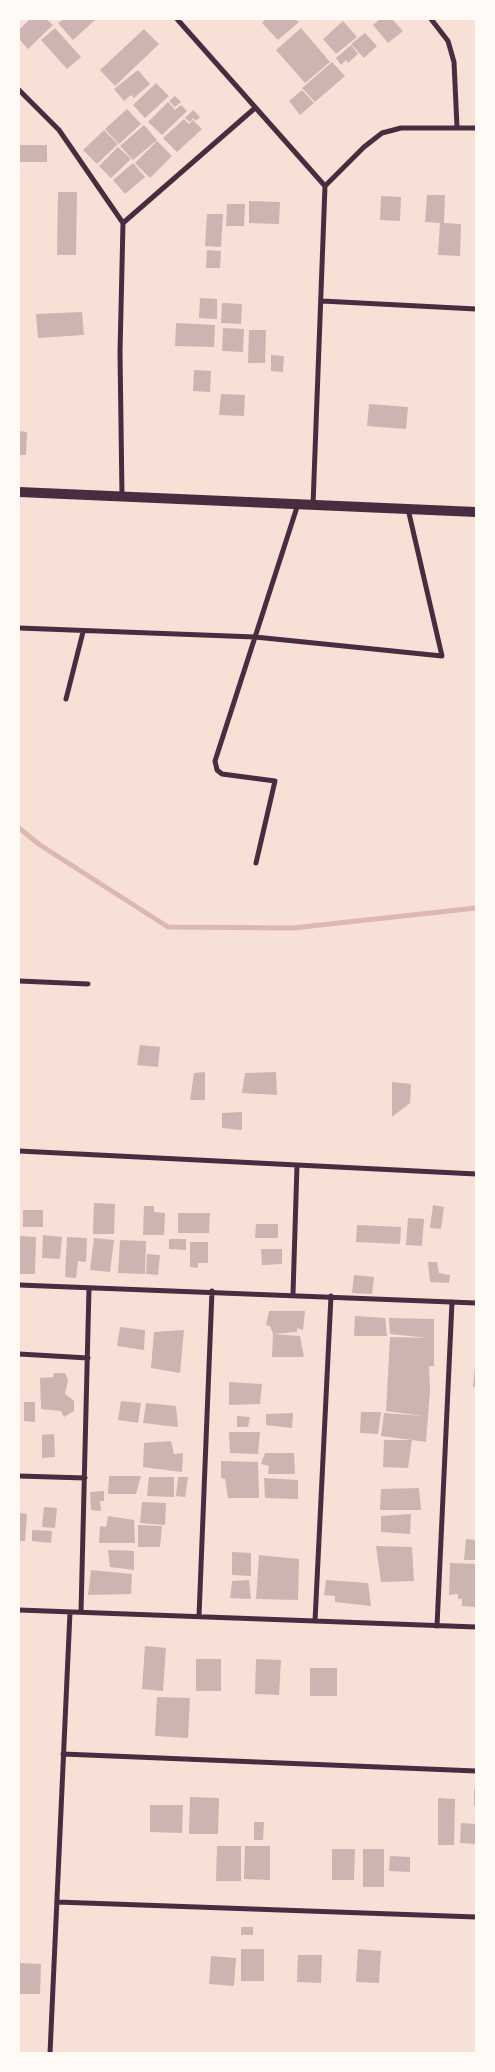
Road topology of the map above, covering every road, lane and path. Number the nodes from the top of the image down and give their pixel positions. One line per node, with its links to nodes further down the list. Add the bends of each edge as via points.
1 (177, 19): 4 (street)
2 (431, 19): 5 (street, via 448,42 454,62)
3 (19, 90): 8 (street, via 59,130)
4 (255, 108): 7 (street); 8 (street)
5 (457, 127): 6 (street); 7 (street, via 401,128 382,133)
6 (476, 128)
7 (325, 186): 9 (street)
8 (123, 223): 12 (street, via 120,352)
9 (322, 301): 10 (street); 14 (street)
10 (476, 309)
11 (19, 492): 12 (main road)
12 (122, 496): 13 (main road)
13 (298, 504): 14 (main road); 19 (street)
14 (314, 505): 15 (main road)
15 (408, 510): 16 (main road); 19 (street, via 442,656)
16 (476, 512)
17 (19, 628): 18 (street)
18 (83, 632): 19 (street); 20 (street)
19 (255, 637): 21 (street, via 215,760 217,770 222,774 275,781)
20 (66, 700)
21 (256, 864)
22 (19, 981): 23 (street)
23 (88, 984)
24 (19, 1151): 25 (street)
25 (297, 1165): 26 (street); 30 (street)
26 (476, 1174)
27 (19, 1285): 28 (street)
28 (89, 1288): 29 (street); 35 (street)
29 (212, 1291): 30 (street); 41 (street)
30 (293, 1294): 31 (street)
31 (331, 1296): 32 (street); 42 (street)
32 (452, 1302): 33 (street); 43 (street)
33 (476, 1303)
34 (19, 1354): 35 (street)
35 (88, 1358): 37 (street)
36 (19, 1476): 37 (street)
37 (85, 1478): 40 (street)
38 (19, 1610): 39 (street)
39 (70, 1612): 40 (street); 45 (street)
40 (81, 1612): 41 (street)
41 (199, 1616): 42 (street)
42 (315, 1621): 43 (street)
43 (437, 1626): 44 (street)
44 (476, 1627)
45 (63, 1754): 46 (street); 47 (street)
46 (476, 1771)
47 (57, 1902): 48 (street); 49 (street)
48 (476, 1917)
49 (50, 2053)

